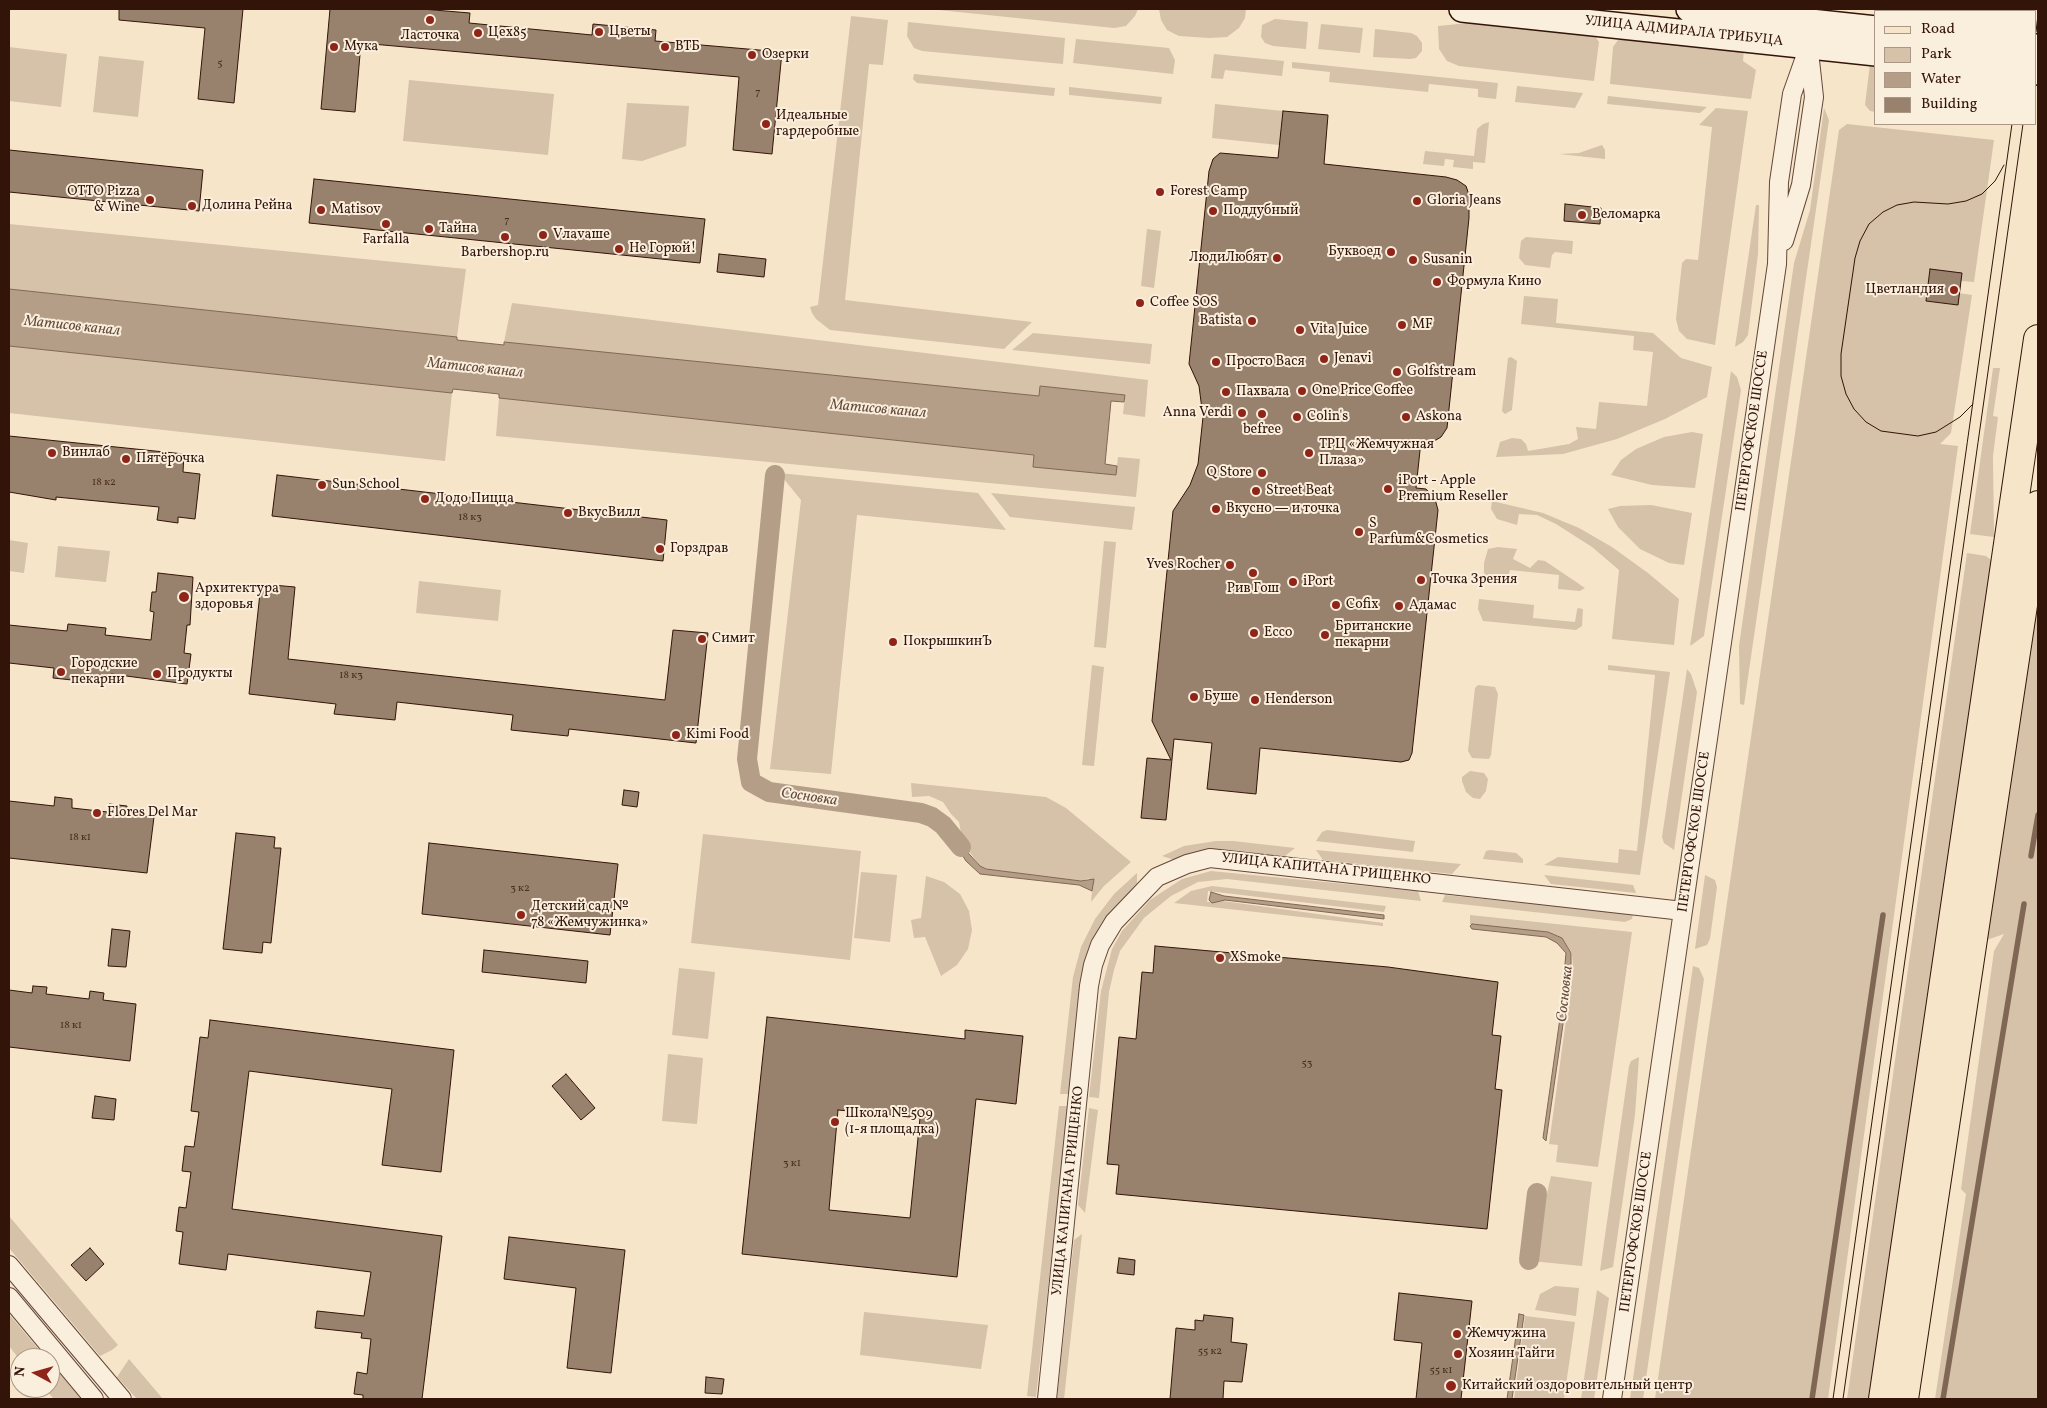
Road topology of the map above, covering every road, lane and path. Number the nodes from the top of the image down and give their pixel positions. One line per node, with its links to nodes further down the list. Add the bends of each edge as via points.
1 (1462, 9): 5 (street, УЛИЦА АДМИРАЛА ТРИБУЦА)
2 (1689, 9): 3 (street, УЛИЦА АДМИРАЛА ТРИБУЦА)
3 (1813, 15): 4 (street, УЛИЦА АДМИРАЛА ТРИБУЦА); 5 (street, ПЕТЕРГОФСКОЕ ШОССЕ)
4 (1874, 29)
5 (1809, 46): 6 (street, УЛИЦА АДМИРАЛА ТРИБУЦА); 9 (street, ПЕТЕРГОФСКОЕ ШОССЕ, via 1792,94 1779,182 1778,264)
6 (1874, 53)
7 (2038, 339): 16 (main road)
8 (2038, 505): 17 (main road)
9 (1683, 911): 14 (street, УЛИЦА КАПИТАНА ГРИЩЕНКО, via 1210,858 1157,877 1114,922 1100,945 1089,986); 15 (street, ПЕТЕРГОФСКОЕ ШОССЕ)
10 (9, 1265): 13 (street)
11 (9, 1297): 12 (street)
12 (94, 1399)
13 (122, 1399)
14 (1047, 1399)
15 (1612, 1399)
16 (1883, 1399)
17 (1904, 1399)

